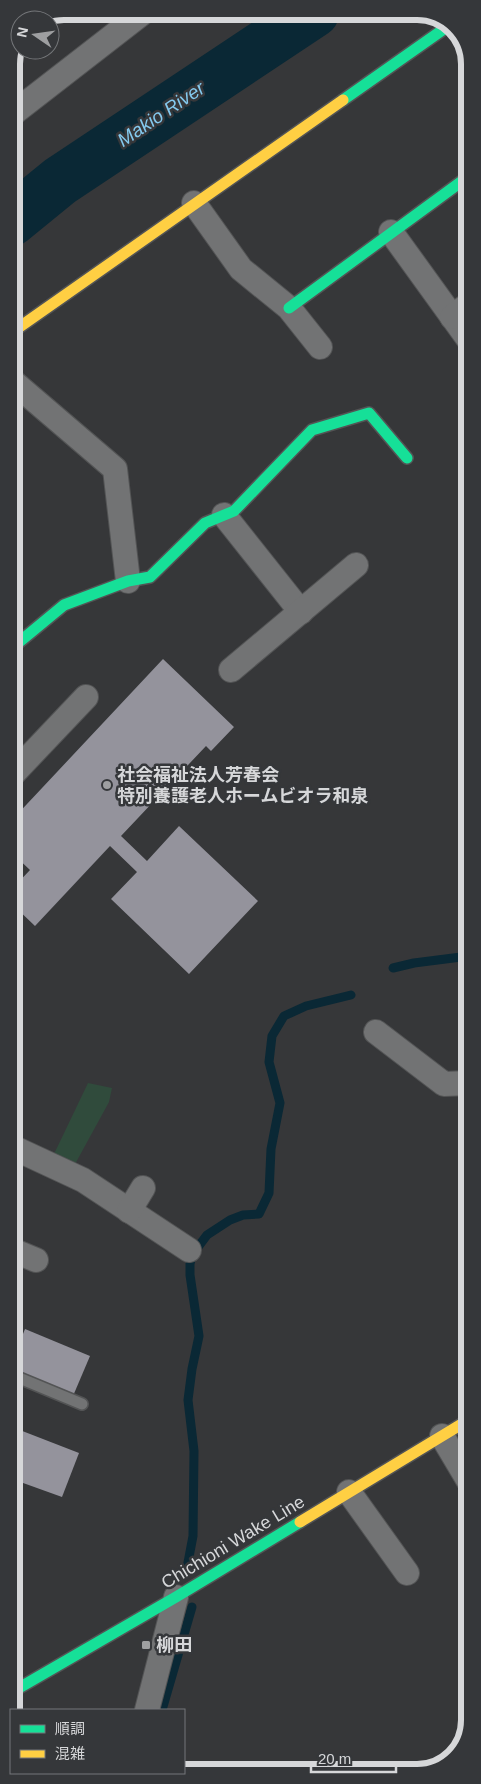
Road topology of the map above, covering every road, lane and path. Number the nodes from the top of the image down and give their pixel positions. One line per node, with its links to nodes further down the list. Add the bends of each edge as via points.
1 (133, 20): 3 (street)
2 (444, 29): 5 (street)
3 (20, 108)
4 (461, 182): 6 (street)
5 (194, 204): 7 (street, via 242,269); 9 (street)
6 (391, 232): 7 (street); 8 (street)
7 (289, 308): 10 (street)
8 (460, 310)
9 (20, 327)
10 (320, 347)
11 (20, 387): 15 (street, via 115,469)
12 (407, 458): 13 (street, via 369,413 312,430 234,512)
13 (224, 515): 15 (street, via 205,523 150,577); 16 (street)
14 (356, 565): 16 (street)
15 (128, 581): 17 (street, via 64,605)
16 (301, 612): 18 (street)
17 (20, 641)
18 (232, 670)
19 (86, 697): 20 (street)
20 (20, 767)
21 (376, 1032): 22 (street, via 444,1084)
22 (461, 1083)
23 (20, 1152): 25 (street, via 83,1180)
24 (143, 1188): 25 (street)
25 (129, 1211): 26 (street)
26 (189, 1250)
27 (20, 1253): 28 (street)
28 (36, 1260)
29 (20, 1378): 30 (lane)
30 (82, 1404)
31 (461, 1424): 32 (street, Chichioni Wake Line)
32 (442, 1436): 33 (street); 34 (street, Chichioni Wake Line)
33 (461, 1468)
34 (349, 1492): 35 (street); 36 (street, Chichioni Wake Line)
35 (407, 1573)
36 (176, 1597): 37 (street, Chichioni Wake Line); 38 (street)
37 (20, 1687)
38 (147, 1709)

